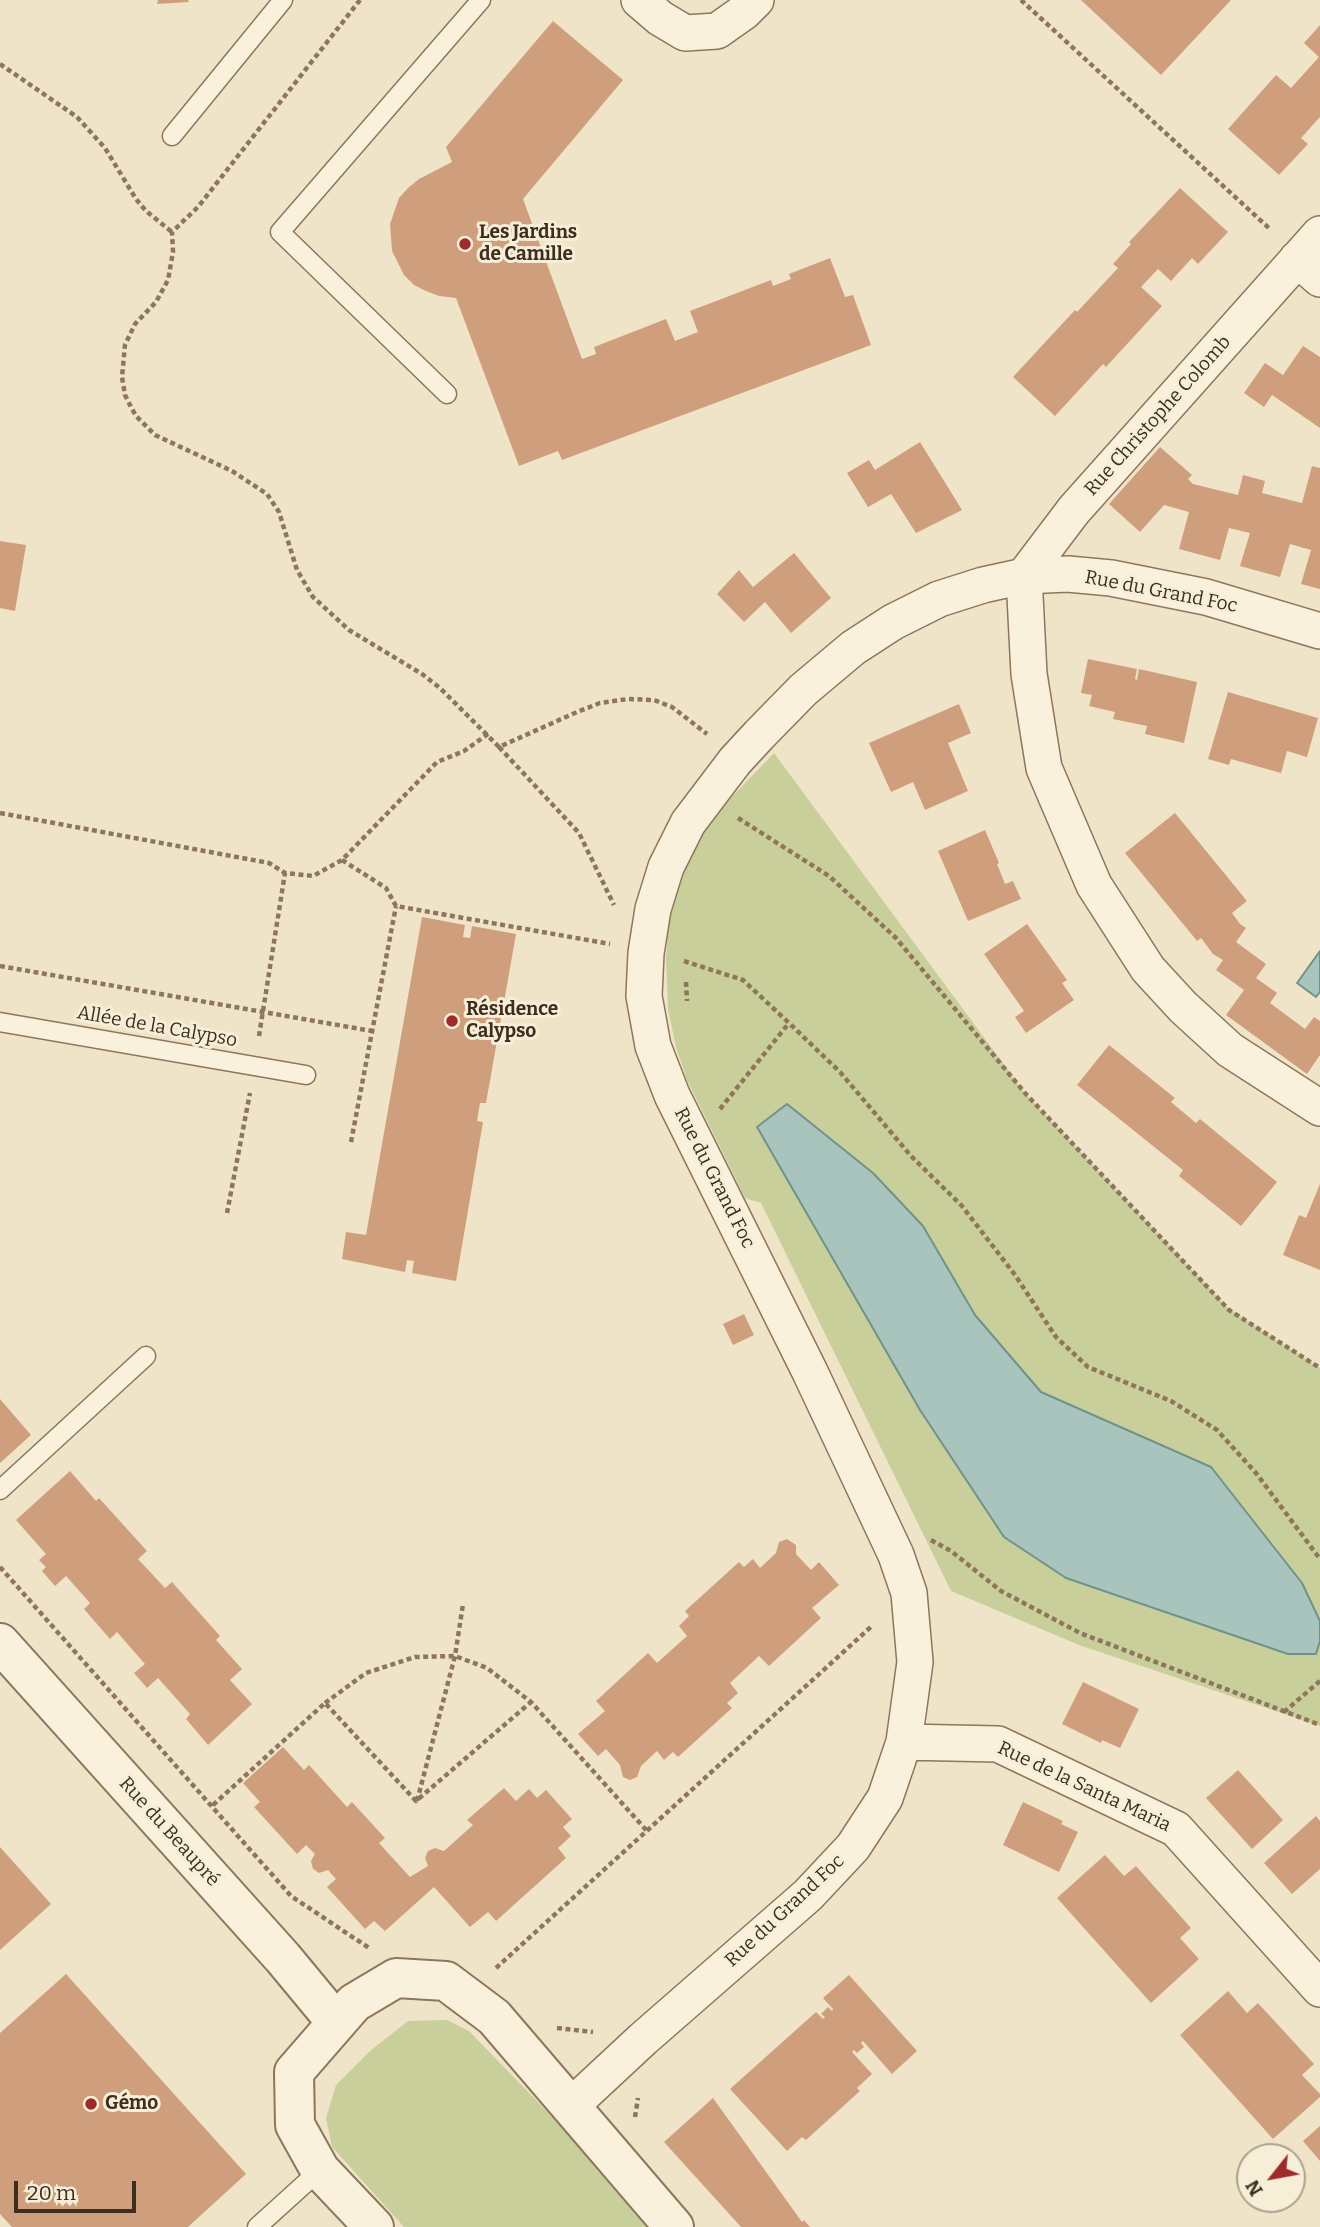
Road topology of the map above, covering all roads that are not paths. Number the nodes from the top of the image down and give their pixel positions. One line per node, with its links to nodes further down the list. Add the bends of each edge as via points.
1 (282, 0): 5 (lane)
2 (481, 0): 8 (lane, via 280,232)
3 (639, 0): 4 (street, via 685,33 717,31)
4 (756, 0)
5 (172, 136)
6 (1320, 234): 7 (street, Rue Christophe Colomb)
7 (1309, 269): 9 (street, Rue Christophe Colomb, via 1074,510)
8 (447, 394)
9 (1024, 576): 10 (street, Rue du Grand Foc, via 1111,578 1206,597); 13 (street, via 1029,674 1044,768 1094,884 1148,969 1183,1007 1230,1050); 17 (street, Rue du Grand Foc, via 939,599 893,622 803,690 735,761 688,822 634,950 653,1046 672,1095 897,1555 909,1592 915,1662)
10 (1320, 631)
11 (0, 1022): 12 (lane, Allée de la Calypso)
12 (306, 1075)
13 (1320, 1108)
14 (146, 1356): 15 (lane)
15 (0, 1490)
16 (0, 1643): 19 (street, Rue du Beaupré)
17 (904, 1742): 18 (street, Rue de la Santa Maria, via 998,1744 1176,1829); 20 (street, Rue du Grand Foc, via 885,1798 853,1847 808,1895)
18 (1320, 1989)
19 (336, 2022): 20 (street, via 354,2003 396,1978 446,1982 494,2017); 21 (street, via 294,2072 295,2125)
20 (571, 2106): 24 (street)
21 (320, 2170): 22 (lane); 23 (street)
22 (257, 2227)
23 (374, 2227)
24 (674, 2227)

